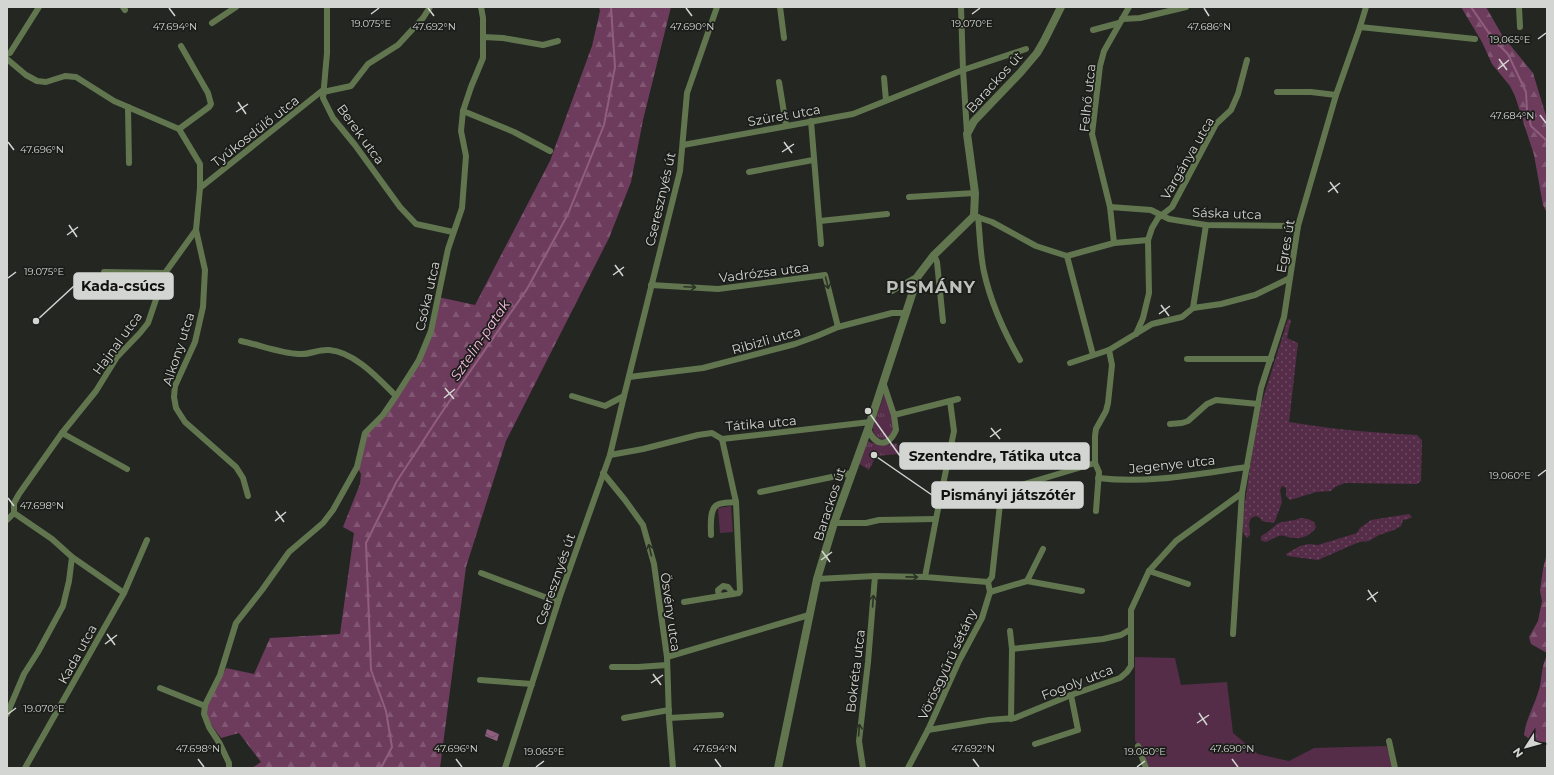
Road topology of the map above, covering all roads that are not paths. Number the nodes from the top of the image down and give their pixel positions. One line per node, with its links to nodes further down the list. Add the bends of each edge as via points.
1 (39, 7): 25 (street)
2 (236, 7): 15 (street)
3 (327, 7): 31 (street, Berek utca, via 327,53)
4 (430, 7): 31 (street, Tyúkosdűlő utca, via 398,45 368,64 351,86)
5 (481, 7): 19 (street, Csóka utca)
6 (717, 7): 41 (street, Cseresznyés út, via 687,93)
7 (780, 7): 20 (street)
8 (961, 7): 28 (street)
9 (1061, 7): 40 (street, Barackos út, via 1037,52 974,121)
10 (1128, 7): 14 (street, Felhő utca)
11 (1186, 7): 14 (street)
12 (1366, 7): 16 (street, Egres út)
13 (1520, 7): 17 (street)
14 (1121, 21): 18 (street); 49 (street, Felhő utca, via 1104,51 1100,66 1092,134)
15 (212, 23)
16 (1360, 27): 21 (street); 33 (street, Egres út)
17 (1520, 27)
18 (1094, 30)
19 (483, 37): 22 (street, via 543,45); 36 (street, Csóka utca, via 483,58)
20 (784, 38)
21 (1475, 39)
22 (558, 41)
23 (182, 46): 39 (street, via 208,93 211,104)
24 (1026, 49): 28 (street, Szüret utca)
25 (7, 54)
26 (7, 59): 35 (street, via 37,81 46,82 65,76 76,77 104,96)
27 (1246, 60): 51 (street, Vargánya utca, via 1238,94 1231,110 1216,124 1172,207)
28 (963, 70): 34 (street, Szüret utca); 40 (street)
29 (884, 78): 34 (street)
30 (779, 82): 38 (street)
31 (323, 91): 46 (street, Tyúkosdűlő utca); 57 (street, Berek utca, via 323,98 333,118 400,207 416,224)
32 (1277, 92): 33 (street)
33 (1336, 95): 55 (street, Egres út)
34 (886, 100): 37 (street, Szüret utca, via 853,114)
35 (128, 107): 39 (street); 44 (street)
36 (463, 111): 42 (street, via 514,132); 57 (street, Csóka utca, via 461,131 466,156 464,188 462,208)
37 (811, 121): 38 (street, Szüret utca); 43 (street)
38 (786, 125): 41 (street, Szüret utca)
39 (179, 128): 46 (street, via 200,164)
40 (967, 134): 47 (street)
41 (683, 145): 67 (street, Cseresznyés út, via 680,171)
42 (550, 151)
43 (813, 160): 45 (street); 53 (street)
44 (129, 163)
45 (749, 172)
46 (200, 188): 56 (street)
47 (975, 193): 48 (street); 52 (street)
48 (909, 197)
49 (1110, 207): 51 (street, Sáska utca, via 1151,210); 59 (street, Felhő utca)
50 (887, 214): 53 (street)
51 (1162, 214): 54 (street, Sáska utca, via 1169,219); 58 (street, Vargánya utca, via 1152,228)
52 (976, 216): 61 (street, Barackos út); 62 (street, via 1036,246); 79 (street, via 984,273 994,306 1006,336)
53 (820, 221): 60 (street)
54 (1206, 225): 55 (street, Sáska utca); 69 (street)
55 (1298, 226): 66 (street, Egres út)
56 (196, 230): 64 (street, Hajnal utca); 103 (street, Alkony utca, via 206,270 203,307 195,342 175,386 176,408 185,422 236,467 243,478)
57 (453, 232): 83 (street, Csóka utca, via 431,331 419,360)
58 (1148, 240): 59 (street); 73 (street, Vargánya utca, via 1149,293)
59 (1114, 243): 62 (street)
60 (821, 244)
61 (934, 255): 65 (street, Barackos út); 71 (street, via 937,262)
62 (1067, 256): 76 (street)
63 (104, 272): 64 (street)
64 (165, 273): 92 (street, Hajnal utca, via 148,323 118,357 96,391)
65 (918, 276): 68 (street, Barackos út); 70 (street, Barackos út)
66 (1290, 278): 69 (street, via 1249,297 1214,306); 78 (street, Egres út, via 1284,316)
67 (651, 285): 72 (street, Vadrózsa utca, one-way to 72, via 718,289 825,275); 81 (street, Cseresznyés út)
68 (892, 291)
69 (1192, 308): 73 (street, via 1182,317 1161,320)
70 (906, 314): 72 (street, Ribizli utca, via 892,313); 82 (street, Barackos út)
71 (943, 321)
72 (838, 327): 81 (street, Ribizli utca, via 795,344 753,356 702,368)
73 (1136, 334): 75 (street)
74 (241, 341): 83 (street, via 298,354 318,350 338,352 373,373)
75 (1109, 350): 76 (street); 95 (street, via 1112,365 1111,381 1106,411 1094,436)
76 (1093, 355): 80 (street)
77 (1187, 359): 78 (street)
78 (1271, 359): 88 (street, Egres út)
79 (1020, 360)
80 (1070, 364)
81 (629, 377): 85 (street, Cseresznyés út)
82 (883, 382): 89 (street); 91 (street, Barackos út)
83 (396, 396): 141 (street, Csóka utca, via 365,433 356,467 333,510 323,523 289,552 236,623 220,675)
84 (572, 396): 85 (street, via 605,406)
85 (624, 396): 94 (street, Cseresznyés út)
86 (958, 399): 87 (street)
87 (950, 401): 89 (street); 107 (street, via 954,431)
88 (1258, 404): 90 (street, via 1216,400 1207,404 1188,421); 96 (street, Egres út)
89 (894, 415): 91 (street, via 896,430 886,442 875,441)
90 (1170, 424)
91 (869, 426): 93 (street, Tátika utca); 99 (street, Barackos út)
92 (62, 433): 97 (street); 106 (street, Hajnal utca, via 18,494 14,503)
93 (722, 440): 94 (street, Tátika utca, via 712,433); 104 (street)
94 (610, 455): 98 (street, Cseresznyés út)
95 (1095, 463): 100 (street, via 1099,472); 120 (street, Vörösgyűrű sétány, via 1005,490 1001,495 992,577)
96 (1247, 467): 100 (street, Jegenye utca, via 1150,480); 102 (street, Egres út)
97 (127, 469)
98 (603, 473): 127 (street, Cseresznyés út); 134 (street, Ösvény utca, one-way to 98, via 654,564 643,525)
99 (851, 473): 101 (street); 109 (street, Barackos út)
100 (1098, 478): 105 (street)
101 (760, 492)
102 (1242, 493): 114 (street, Fogoly utca, via 1176,541); 132 (street, Egres út)
103 (248, 496)
104 (736, 502): 110 (street, via 718,504 714,507); 125 (street, via 740,589 739,593)
105 (1096, 511)
106 (14, 513): 108 (street); 113 (street)
107 (936, 519): 109 (street); 117 (street)
108 (7, 520)
109 (834, 523): 118 (street, Barackos út)
110 (711, 535)
111 (147, 540): 124 (street, Kada utca)
112 (1043, 549): 119 (street)
113 (72, 556): 124 (street); 143 (street, via 63,606 24,674)
114 (1149, 570): 121 (street); 130 (street, Fogoly utca, via 1131,610)
115 (481, 573): 127 (street)
116 (875, 576): 117 (street, one-way to 117); 118 (street); 157 (street, Bokréta utca, one-way to 116, via 859,741)
117 (926, 577): 120 (street)
118 (817, 579): 129 (street, Barackos út)
119 (1027, 581): 122 (street); 123 (street)
120 (988, 582): 123 (street, Vörösgyűrű sétány)
121 (1188, 584)
122 (1082, 591)
123 (990, 592): 148 (street, Vörösgyűrű sétány, via 982,618 958,661)
124 (124, 593): 152 (street, Kada utca)
125 (733, 594): 126 (street); 126 (street, via 728,587 723,586 718,590)
126 (719, 596): 128 (street)
127 (558, 602): 138 (street, Cseresznyés út)
128 (684, 602)
129 (809, 615): 134 (street); 156 (street, Barackos út)
130 (1131, 629): 133 (street, via 1121,636); 140 (street, Fogoly utca, via 1130,666 1127,672 1120,678)
131 (1010, 631): 133 (street)
132 (1233, 634)
133 (1012, 649): 147 (street)
134 (667, 657): 135 (street, Ösvény utca)
135 (668, 665): 136 (street); 142 (street, Ösvény utca)
136 (612, 667)
137 (480, 680): 138 (street)
138 (532, 684): 154 (street, Cseresznyés út)
139 (160, 688): 141 (street)
140 (1071, 695): 147 (street, Fogoly utca); 150 (street, via 1078,730)
141 (205, 706): 153 (street, via 204,714 209,727 220,744)
142 (669, 710): 145 (street); 146 (street, Ösvény utca)
143 (7, 714)
144 (721, 715): 146 (street)
145 (624, 718)
146 (669, 718): 155 (street, Ösvény utca)
147 (1011, 719): 148 (street, Fogoly utca)
148 (928, 730): 158 (street, Vörösgyűrű sétány)
149 (1390, 741): 160 (street)
150 (1035, 744)
151 (1138, 746): 159 (street)
152 (25, 768)
153 (229, 768)
154 (505, 768)
155 (674, 768)
156 (778, 768)
157 (863, 768)
158 (908, 768)
159 (1146, 768)
160 (1395, 768)

